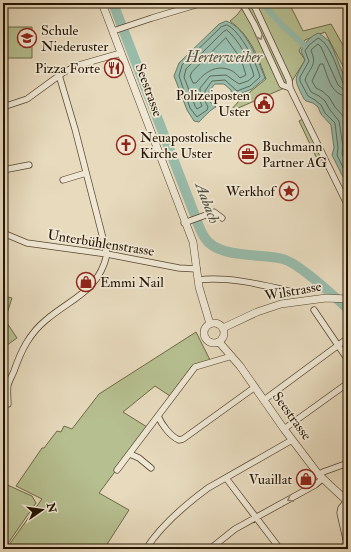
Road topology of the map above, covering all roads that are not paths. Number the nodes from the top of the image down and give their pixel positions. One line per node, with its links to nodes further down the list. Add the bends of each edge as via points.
1 (102, 3): 5 (street, Seestrasse)
2 (202, 3): 5 (street)
3 (242, 3): 8 (street, one-way to 8, via 282,85)
4 (253, 3): 8 (street, via 289,80)
5 (117, 30): 6 (street, Seestrasse)
6 (121, 53): 7 (street, via 79,65); 16 (street, Seestrasse)
7 (59, 76): 9 (street, via 27,99); 12 (street)
8 (290, 88): 14 (street)
9 (3, 107)
10 (29, 165): 11 (street)
11 (3, 170)
12 (86, 173): 13 (street); 18 (street)
13 (63, 180)
14 (348, 206)
15 (222, 218): 16 (street, via 214,212)
16 (188, 221): 19 (street, Seestrasse)
17 (3, 233): 18 (street, Unterbühlenstrasse, via 27,243)
18 (107, 254): 19 (street, Unterbühlenstrasse); 34 (street, via 100,276 92,286 46,320 29,337 20,352 8,386)
19 (196, 269): 20 (street, Seestrasse)
20 (198, 280): 21 (street, Wilstrasse, via 247,282); 24 (street, Seestrasse)
21 (293, 292)
22 (347, 298): 25 (street, Wilstrasse, via 282,304)
23 (314, 310): 28 (street)
24 (210, 324): 25 (street, via 218,323); 27 (street, via 204,329 205,337 211,343)
25 (223, 328): 27 (street, via 224,336)
26 (348, 338): 28 (street)
27 (219, 342): 29 (street, Seestrasse)
28 (338, 345): 30 (street); 33 (street)
29 (232, 356): 32 (street, Seestrasse); 35 (street, via 195,367)
30 (348, 360)
31 (348, 383): 36 (street)
32 (255, 387): 33 (street, Seestrasse); 35 (street, via 180,440 173,436)
33 (264, 400): 36 (street, Seestrasse)
34 (8, 404)
35 (158, 416): 38 (street)
36 (284, 428): 37 (street, Seestrasse)
37 (292, 440): 42 (street, Seestrasse); 43 (street)
38 (130, 454): 40 (street); 41 (street)
39 (348, 462): 42 (street, via 323,472)
40 (151, 468)
41 (117, 470)
42 (321, 477): 44 (street, Seestrasse); 45 (street, one-way to 45, via 315,485)
43 (226, 478): 45 (street); 47 (street, via 184,507)
44 (347, 502): 46 (street, via 340,513)
45 (256, 518): 48 (street, via 235,529); 49 (street)
46 (348, 548)
47 (146, 549)
48 (210, 549)
49 (280, 549)

